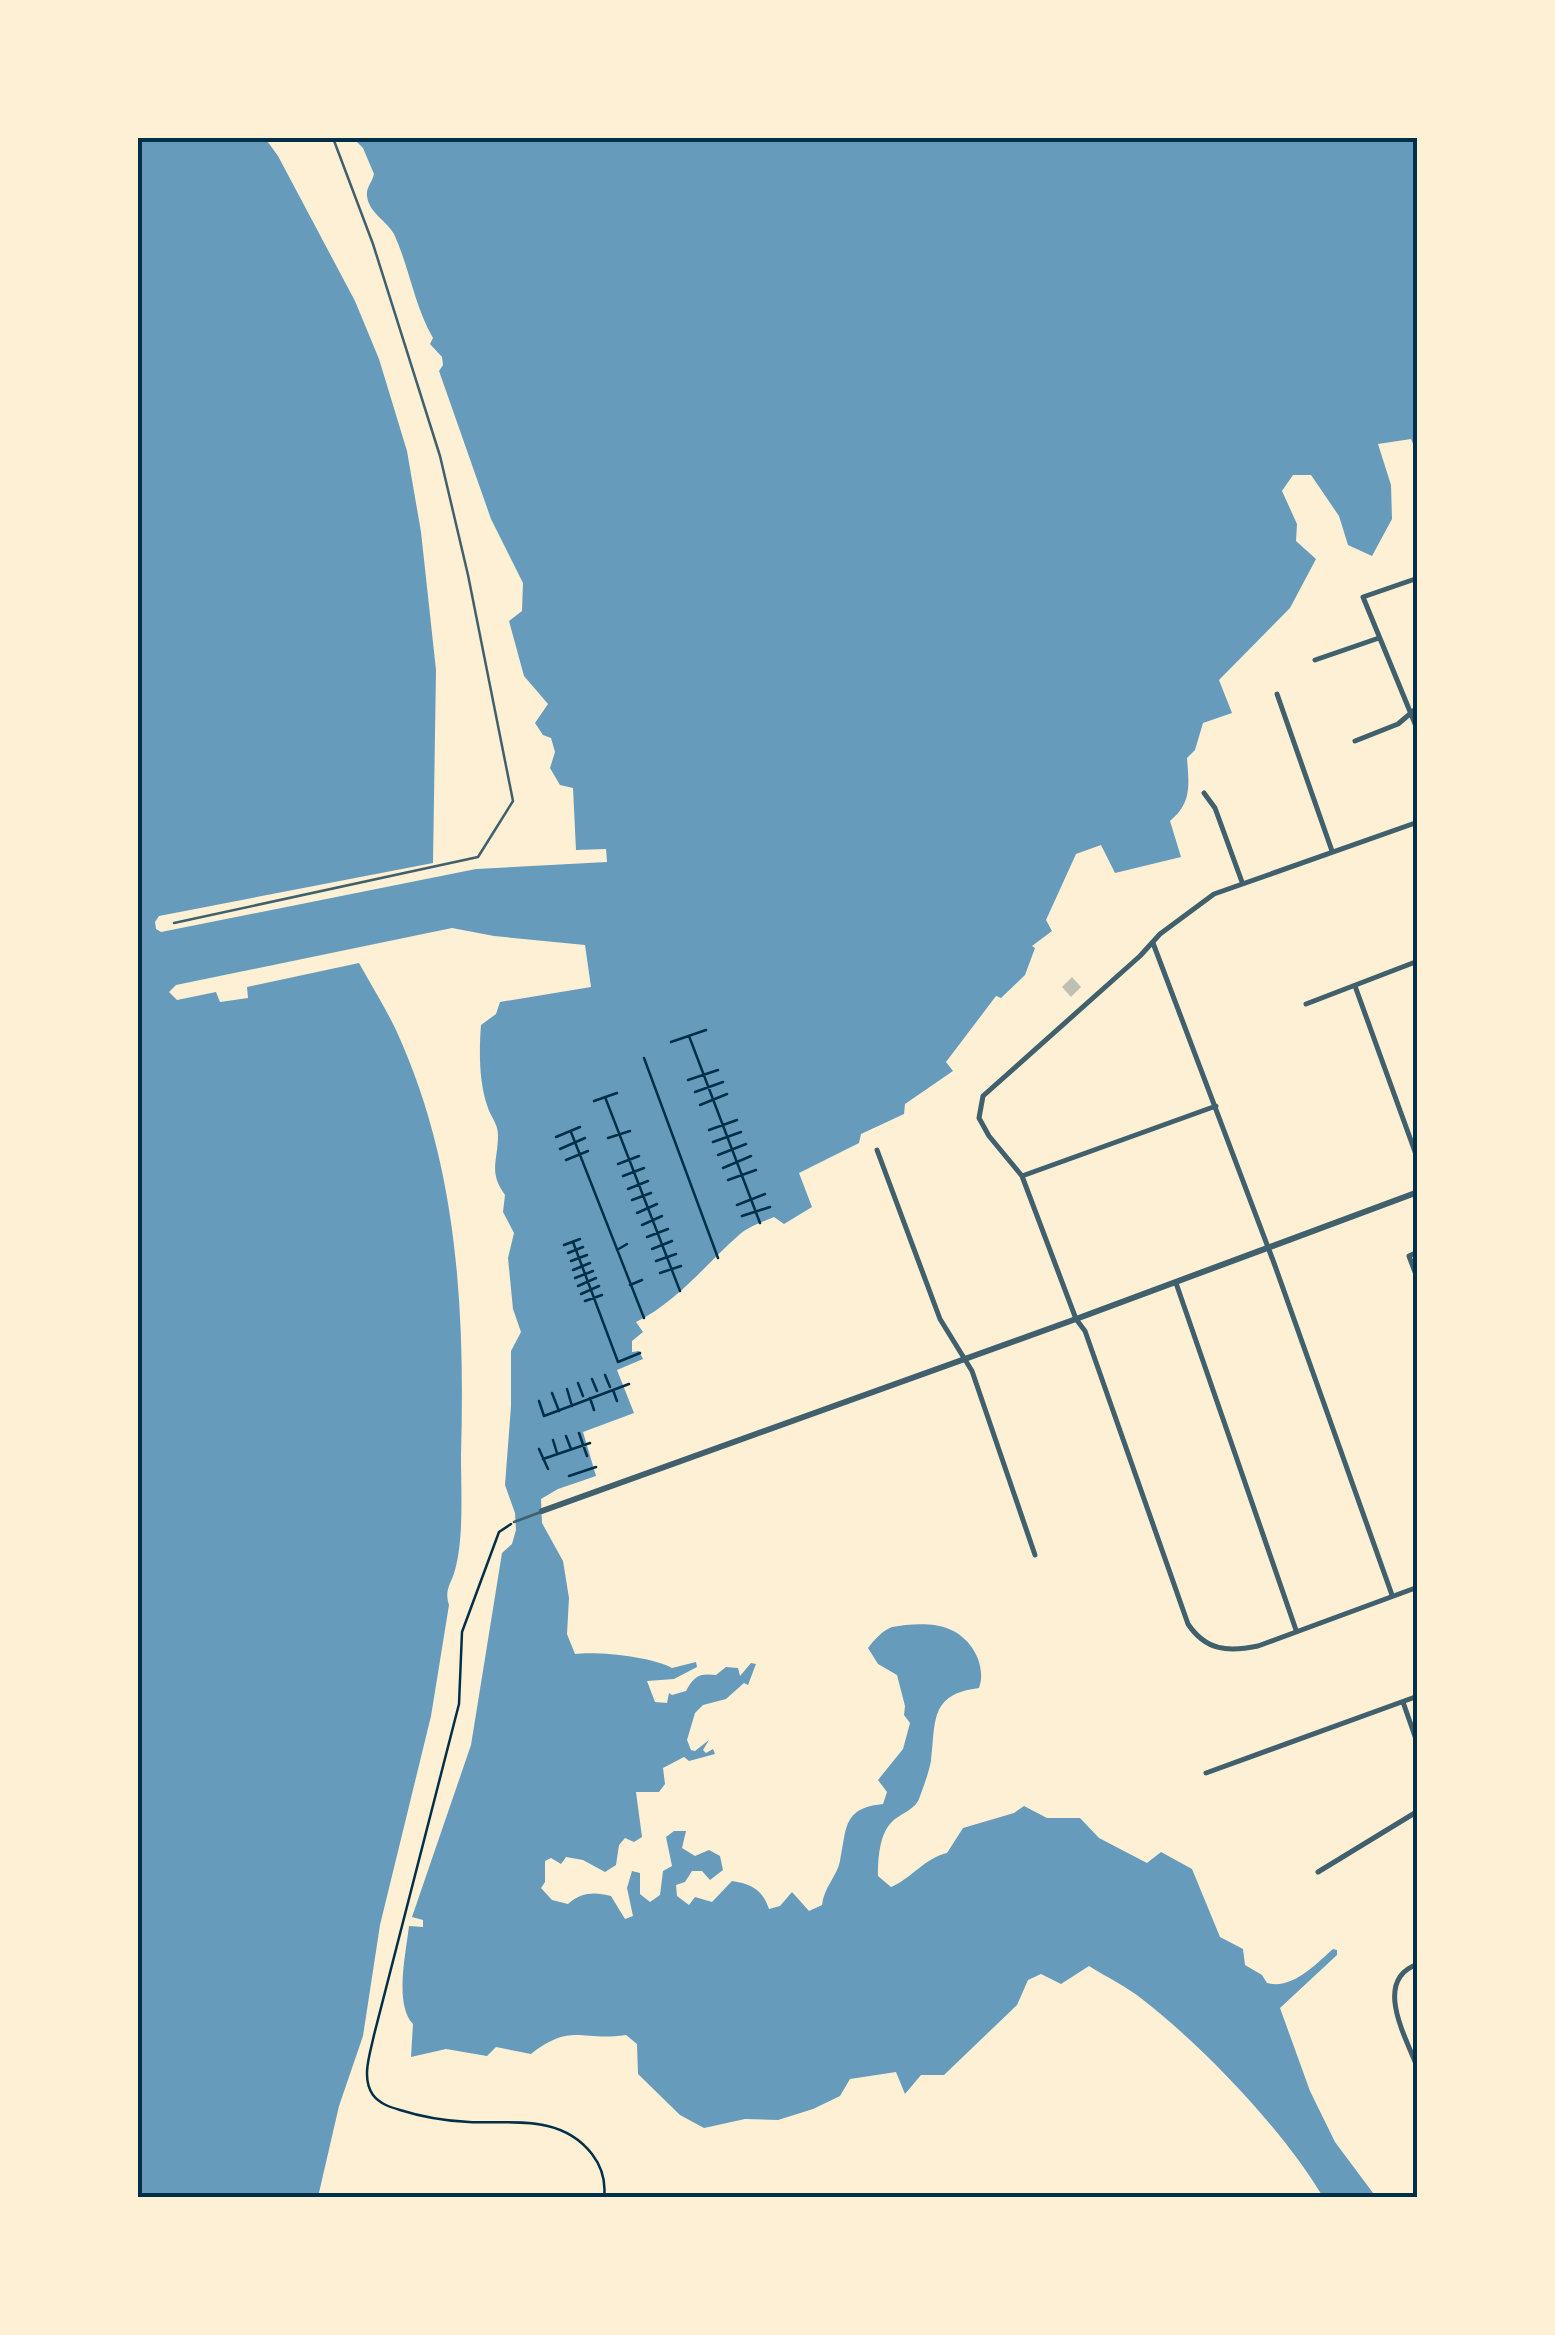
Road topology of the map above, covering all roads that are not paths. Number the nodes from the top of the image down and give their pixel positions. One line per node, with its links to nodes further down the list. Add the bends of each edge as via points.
1 (333, 138): 14 (lane, via 440,456 513,801 478,857)
2 (1418, 578): 3 (street, via 1363,597)
3 (1379, 638): 4 (street); 7 (street)
4 (1315, 660)
5 (1277, 694): 12 (street)
6 (1418, 707): 7 (street)
7 (1411, 715): 8 (street); 9 (street)
8 (1418, 731)
9 (1355, 741)
10 (1204, 793): 13 (street)
11 (1418, 822): 12 (street)
12 (1332, 852): 13 (street)
13 (1242, 883): 15 (street, via 1198,904)
14 (174, 923)
15 (1153, 943): 19 (street); 22 (street, via 983,1096 979,1118)
16 (1418, 961): 17 (street)
17 (1355, 986): 18 (street); 21 (street)
18 (1306, 1004)
19 (1216, 1106): 22 (street); 24 (street)
20 (876, 1150): 29 (street)
21 (1418, 1160)
22 (1022, 1176): 28 (street)
23 (1418, 1192): 24 (street)
24 (1269, 1249): 27 (street); 34 (street)
25 (1418, 1252): 26 (street, via 1409,1256)
26 (1418, 1280)
27 (1176, 1282): 28 (street); 35 (street)
28 (1076, 1320): 29 (street); 35 (street, via 1197,1638 1234,1651)
29 (962, 1360): 30 (street); 32 (street, via 972,1372)
30 (542, 1512): 31 (lane)
31 (514, 1522)
32 (1035, 1555)
33 (1418, 1587): 34 (street)
34 (1392, 1596): 35 (street)
35 (1296, 1630)
36 (1418, 1696): 37 (street)
37 (1402, 1702): 38 (street); 39 (street)
38 (1418, 1745)
39 (1206, 1773)
40 (1418, 1811): 41 (street)
41 (1318, 1872)
42 (1418, 1964): 43 (street, via 1405,1968 1394,1985 1394,2004)
43 (1418, 2069)

